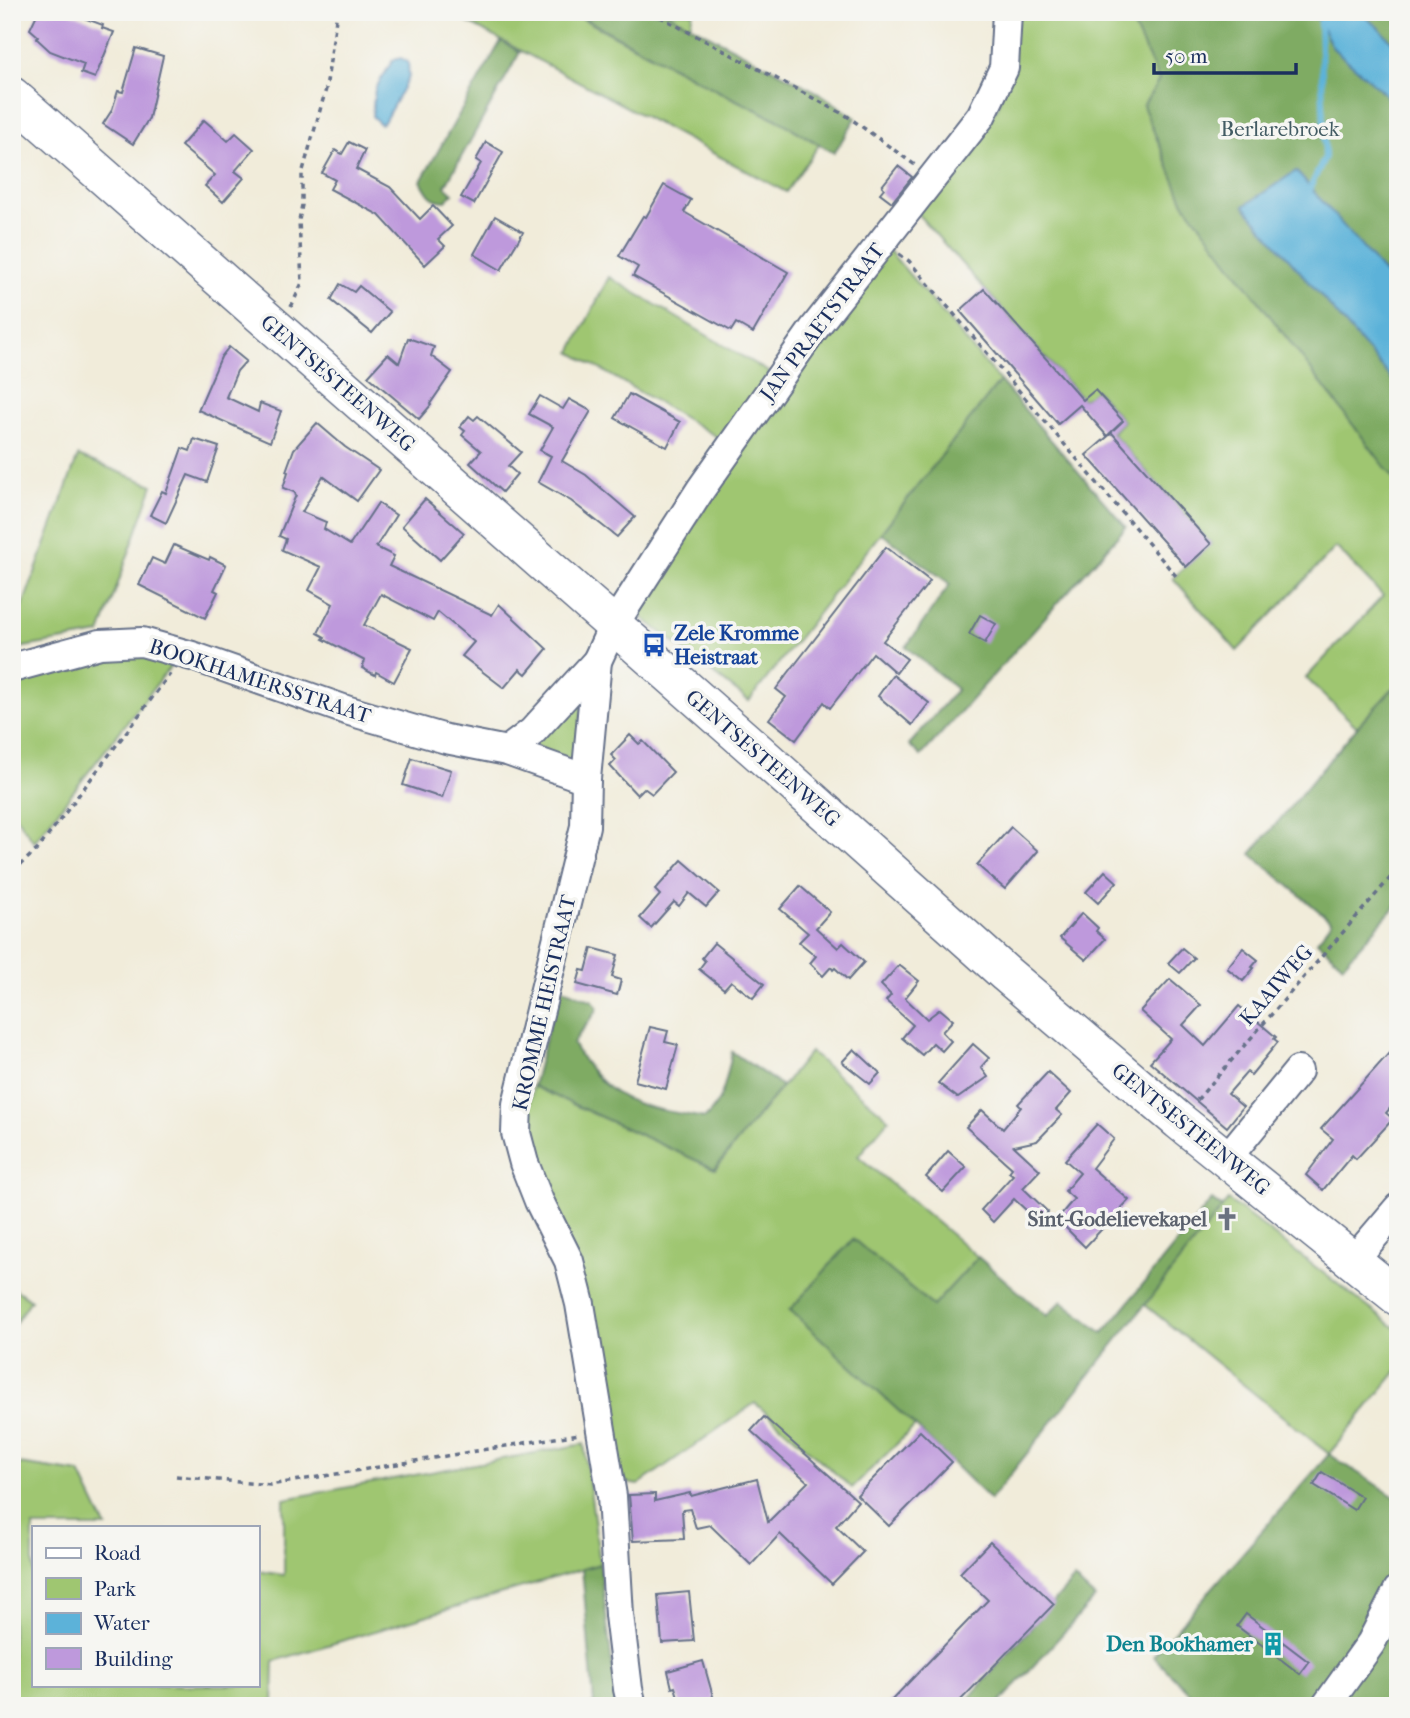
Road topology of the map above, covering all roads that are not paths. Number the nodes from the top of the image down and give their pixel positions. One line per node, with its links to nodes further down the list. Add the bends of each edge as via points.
1 (1007, 12): 3 (street, JAN PRAETSTRAAT, via 1004,68 981,116 765,396)
2 (12, 96): 3 (main road, GENTSESTEENWEG)
3 (613, 626): 4 (street, KROMME HEISTRAAT); 9 (main road, GENTSESTEENWEG, via 1006,974)
4 (597, 661): 6 (street, via 531,732); 7 (street, KROMME HEISTRAAT)
5 (12, 667): 6 (street, BOOKHAMERSSTRAAT, via 100,644 142,642 346,710)
6 (507, 751): 7 (street, BOOKHAMERSSTRAAT)
7 (586, 779): 14 (street, KROMME HEISTRAAT, via 585,826 517,1104 516,1133 539,1201 569,1261 580,1304 612,1496 619,1615)
8 (1298, 1071): 9 (street)
9 (1227, 1158): 11 (main road, GENTSESTEENWEG)
10 (1398, 1208): 11 (street)
11 (1353, 1261): 12 (main road, GENTSESTEENWEG)
12 (1398, 1297)
13 (1398, 1590): 15 (street, via 1371,1643)
14 (632, 1706)
15 (1326, 1706)

